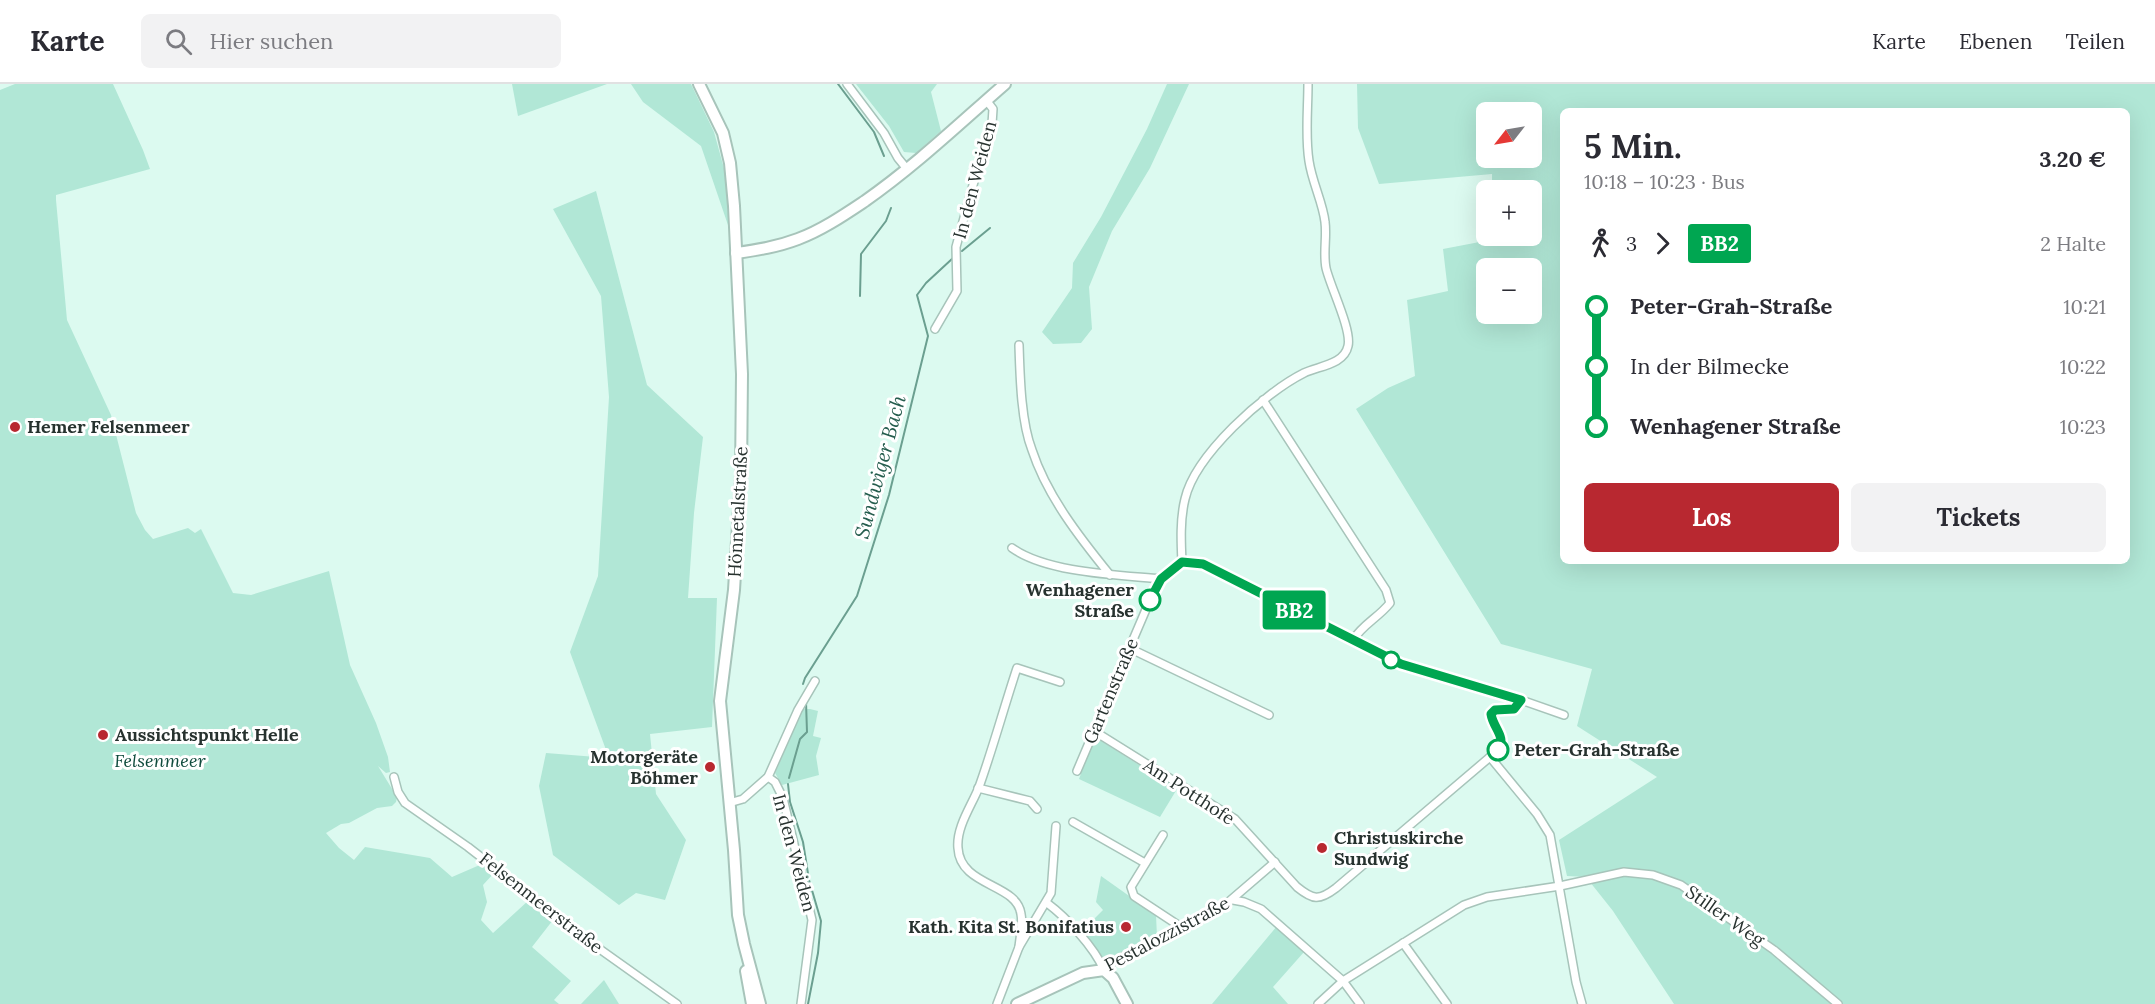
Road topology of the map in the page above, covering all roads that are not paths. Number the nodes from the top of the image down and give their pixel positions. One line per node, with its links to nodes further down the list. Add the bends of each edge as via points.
1 (699, 84): 7 (main road, Hönnetalstraße, via 723,134 730,163)
2 (847, 84): 6 (street)
3 (1005, 84): 5 (main road)
4 (1308, 84): 10 (street, via 1309,162 1326,223 1326,266 1348,346 1340,358 1283,384)
5 (986, 100): 6 (main road); 8 (street, In den Weiden, via 993,109 992,124 956,247 957,291)
6 (908, 169): 7 (main road, via 812,234 768,249)
7 (736, 253): 28 (main road, Hönnetalstraße, via 742,374 741,476 734,590 720,701)
8 (935, 329)
9 (1019, 345): 13 (street, via 1031,450 1053,495)
10 (1263, 400): 12 (street, via 1231,429 1196,472 1185,499); 15 (street, via 1386,590 1390,603 1382,614 1360,628)
11 (1012, 548): 13 (street, via 1024,556 1056,565)
12 (1182, 562): 14 (street); 15 (street, via 1203,564)
13 (1110, 575): 14 (street)
14 (1161, 579): 16 (street, Gartenstraße)
15 (1353, 640): 19 (street, via 1401,664)
16 (1129, 648): 21 (street); 22 (street, Gartenstraße)
17 (815, 681): 26 (street, In den Weiden)
18 (1060, 682): 27 (street, via 1017,668)
19 (1521, 700): 20 (street); 23 (street, via 1514,709 1495,710 1491,714 1502,742)
20 (1564, 715)
21 (1269, 716)
22 (1094, 731): 24 (street, Gartenstraße); 33 (street, Am Potthofe, via 1235,819)
23 (1490, 757): 33 (street, via 1327,895 1316,898 1306,894); 35 (street, via 1550,835)
24 (1077, 771)
25 (394, 777): 44 (street, Felsenmeerstraße, via 405,803)
26 (768, 777): 28 (street, In den Weiden, via 743,799); 47 (street, In den Weiden, via 783,798 812,920)
27 (978, 788): 29 (street, via 1030,801); 41 (street, via 957,848 979,880 1015,899 1021,914)
28 (729, 803): 40 (main road, Hönnetalstraße)
29 (1037, 809)
30 (1073, 822): 34 (street)
31 (1056, 826): 37 (street)
32 (1163, 835): 34 (street)
33 (1275, 862): 36 (street, Pestalozzistraße)
34 (1145, 863): 38 (street, via 1131,887 1134,896)
35 (1560, 886): 39 (street, Stiller Weg, via 1477,900); 54 (street); 55 (street, Stiller Weg, via 1624,872 1653,875 1681,885 1774,950)
36 (1233, 900): 38 (street, Pestalozzistraße); 43 (street, via 1261,909)
37 (1047, 903): 41 (street); 42 (street, via 1098,956)
38 (1184, 929): 42 (street, Pestalozzistraße, via 1114,961)
39 (1403, 942): 43 (street, Stiller Weg); 53 (street)
40 (744, 944): 45 (main road, Hönnetalstraße); 46 (main road, Hönnetalstraße)
41 (1019, 947): 48 (street)
42 (1104, 970): 49 (main road, Pestalozzistraße, via 1083,973); 50 (main road, via 1113,978)
43 (1343, 981): 51 (street, Stiller Weg); 52 (street)
44 (677, 1004)
45 (752, 1004)
46 (760, 1004)
47 (801, 1004)
48 (997, 1004)
49 (1017, 1004)
50 (1126, 1004)
51 (1318, 1004)
52 (1360, 1004)
53 (1447, 1004)
54 (1582, 1004)
55 (1838, 1004)

